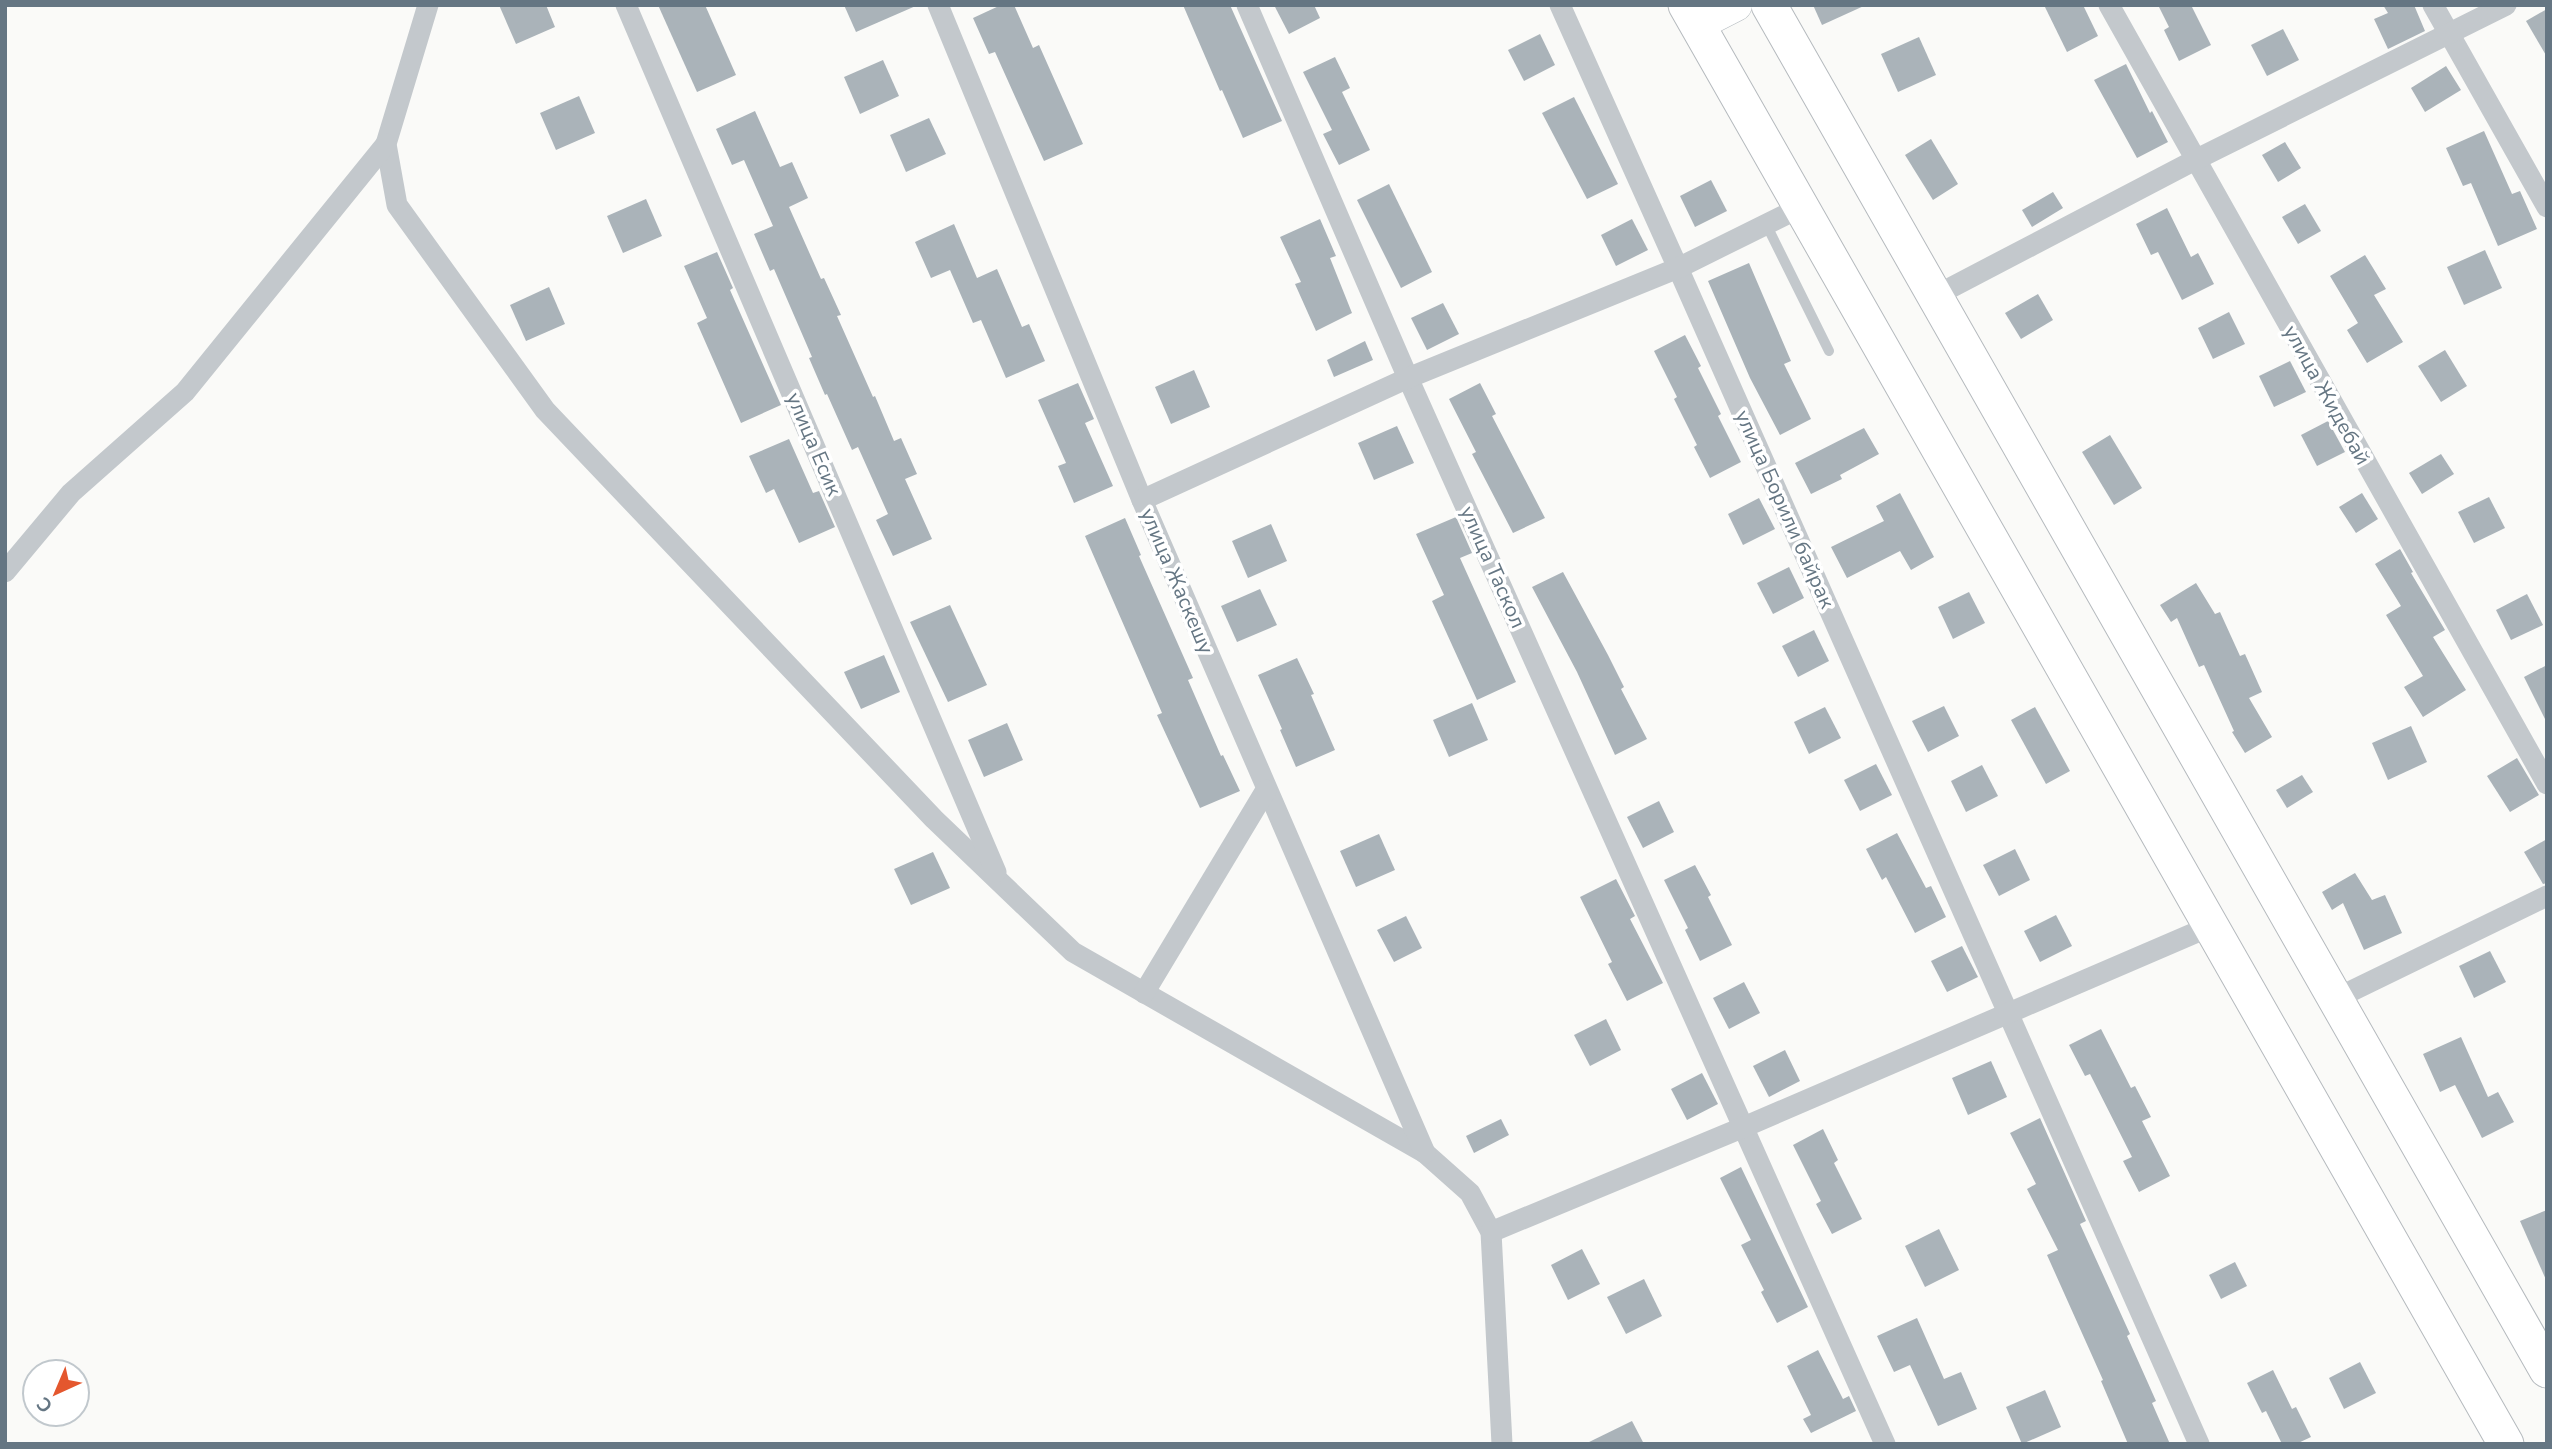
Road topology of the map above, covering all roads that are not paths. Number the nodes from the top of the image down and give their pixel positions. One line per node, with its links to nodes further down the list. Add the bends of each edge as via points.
1 (428, 5): 13 (street)
2 (626, 5): 26 (street, улица Есик)
3 (938, 5): 22 (street, улица Жаскешу)
4 (1247, 5): 21 (street, улица Таскол)
5 (1560, 5): 18 (street, улица Борили байрак)
6 (1736, 5): 11 (main road)
7 (1769, 5): 19 (main road)
8 (2109, 5): 14 (street, улица Жидебай)
9 (2433, 5): 12 (street)
10 (2505, 5): 12 (street)
11 (1692, 15): 15 (main road)
12 (2448, 33): 14 (street); 16 (street)
13 (386, 144): 23 (street, via 185,392 71,493); 26 (street, via 397,205 545,410)
14 (2197, 159): 19 (street); 24 (street, улица Жидебай)
15 (1801, 207): 17 (street); 28 (main road)
16 (2547, 207)
17 (1766, 224): 18 (street); 20 (lane)
18 (1678, 268): 21 (street); 31 (street, улица Борили байрак)
19 (1935, 296): 30 (main road)
20 (1829, 351)
21 (1408, 378): 22 (street); 32 (street, улица Таскол)
22 (1142, 500): 25 (street, улица Жаскешу)
23 (5, 572)
24 (2547, 784)
25 (1266, 790): 29 (street); 33 (street, улица Жаскешу)
26 (1001, 883): 29 (street, via 1073,952)
27 (2547, 896): 30 (street)
28 (2211, 926): 31 (street); 39 (main road)
29 (1144, 993): 33 (street)
30 (2335, 999): 35 (main road)
31 (2008, 1014): 32 (street); 38 (street, улица Борили байрак)
32 (1744, 1127): 34 (street); 37 (street, улица Таскол)
33 (1425, 1153): 34 (street, via 1470,1193)
34 (1491, 1232): 36 (street)
35 (2547, 1370)
36 (1502, 1444)
37 (1885, 1444)
38 (2199, 1444)
39 (2506, 1444)

